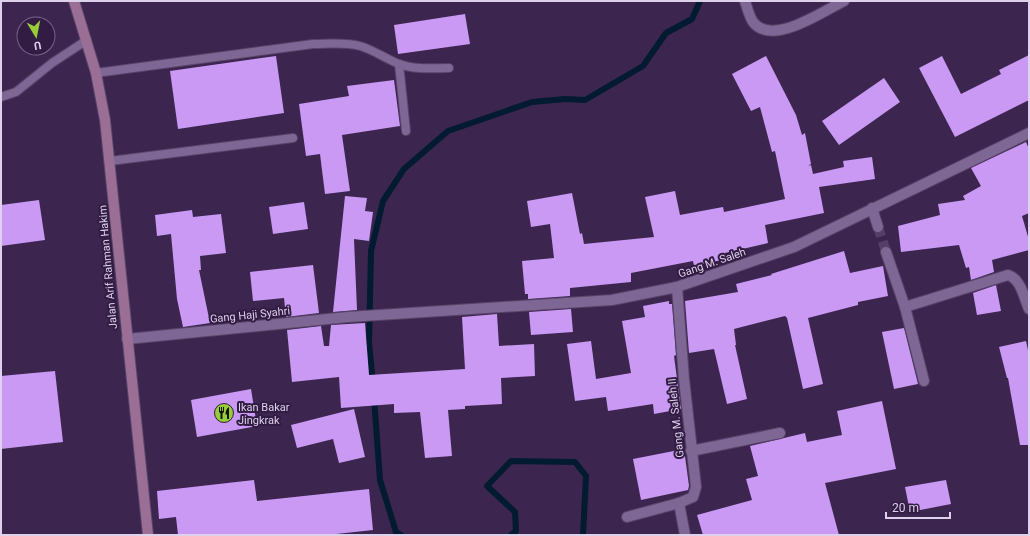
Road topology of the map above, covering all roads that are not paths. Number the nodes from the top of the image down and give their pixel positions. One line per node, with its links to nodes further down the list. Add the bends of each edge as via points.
1 (74, 1): 4 (street, Jalan Arif Rahman Hakim)
2 (745, 1): 3 (street, via 753,22 771,31 792,27)
3 (844, 1)
4 (87, 40): 7 (street, Jalan Arif Rahman Hakim); 8 (lane, via 52,63 16,92)
5 (399, 64): 6 (lane, via 421,68); 7 (lane, via 359,46 337,43); 9 (lane)
6 (449, 68)
7 (96, 73): 12 (street, Jalan Arif Rahman Hakim)
8 (1, 97)
9 (406, 130)
10 (1029, 133): 13 (street, Gang M. Saleh)
11 (292, 138): 12 (lane)
12 (110, 161): 20 (street, Jalan Arif Rahman Hakim)
13 (872, 208): 14 (street); 16 (street, Gang M. Saleh, via 794,248)
14 (878, 227)
15 (886, 252): 17 (street)
16 (677, 287): 19 (street, Gang M. Saleh, via 612,300); 23 (street, Gang M. Saleh II)
17 (905, 307): 18 (street, via 1008,275 1014,277 1018,283); 21 (street)
18 (1029, 309)
19 (376, 316): 20 (street, Gang Haji Syahri)
20 (127, 339): 26 (street, Jalan Arif Rahman Hakim)
21 (924, 381)
22 (780, 433): 23 (street)
23 (691, 451): 24 (street, Gang M. Saleh II, via 696,487 693,497)
24 (679, 504): 25 (street); 27 (street)
25 (627, 517)
26 (148, 535)
27 (685, 535)

